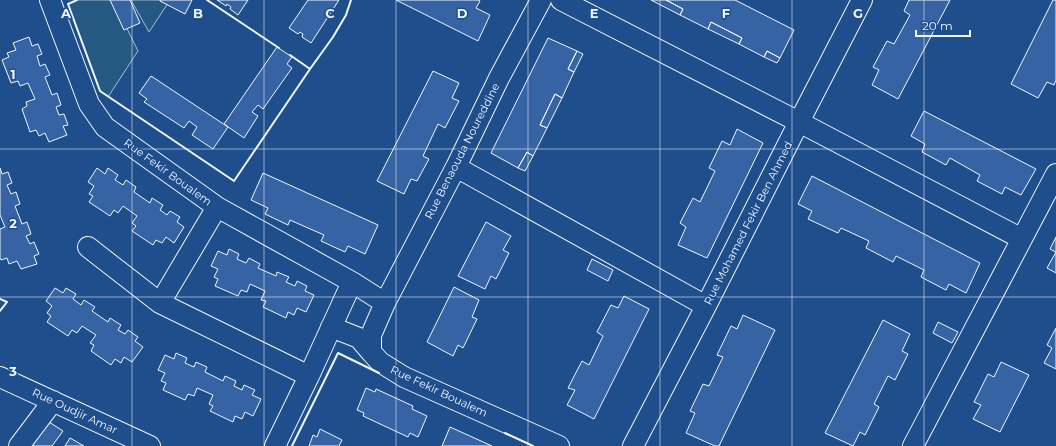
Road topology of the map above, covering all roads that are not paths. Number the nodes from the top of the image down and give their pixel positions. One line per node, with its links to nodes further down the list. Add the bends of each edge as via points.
1 (50, 0): 8 (street, Rue Fekir Boualem, via 89,104 105,127)
2 (541, 0): 6 (street, Rue Benaouda Noureddine, via 499,78)
3 (561, 0): 5 (street)
4 (862, 0): 5 (street, Rue Mohamed Fekir Ben Ahmed)
5 (799, 122): 9 (street); 14 (street, Rue Mohamed Fekir Ben Ahmed)
6 (456, 167): 13 (street, Rue Benaouda Noureddine); 14 (street)
7 (1056, 174): 9 (street)
8 (218, 208): 11 (street, Rue Fekir Boualem); 12 (street)
9 (1022, 239): 25 (street)
10 (88, 247): 12 (street)
11 (352, 282): 13 (street, Rue Fekir Boualem); 15 (street)
12 (160, 303): 17 (street)
13 (385, 303): 16 (street, via 370,334)
14 (706, 306): 24 (street, Rue Mohamed Fekir Ben Ahmed)
15 (331, 327): 16 (street, Rue Fekir Boualem, via 359,338); 17 (street)
16 (371, 352): 23 (street, Rue Fekir Boualem, via 380,362 404,376)
17 (309, 376): 22 (street)
18 (0, 377): 19 (street, Rue Oudjir Amar)
19 (53, 401): 20 (street, Rue Oudjir Amar); 21 (street)
20 (140, 444)
21 (19, 446)
22 (275, 446)
23 (559, 446)
24 (633, 446)
25 (913, 446)

